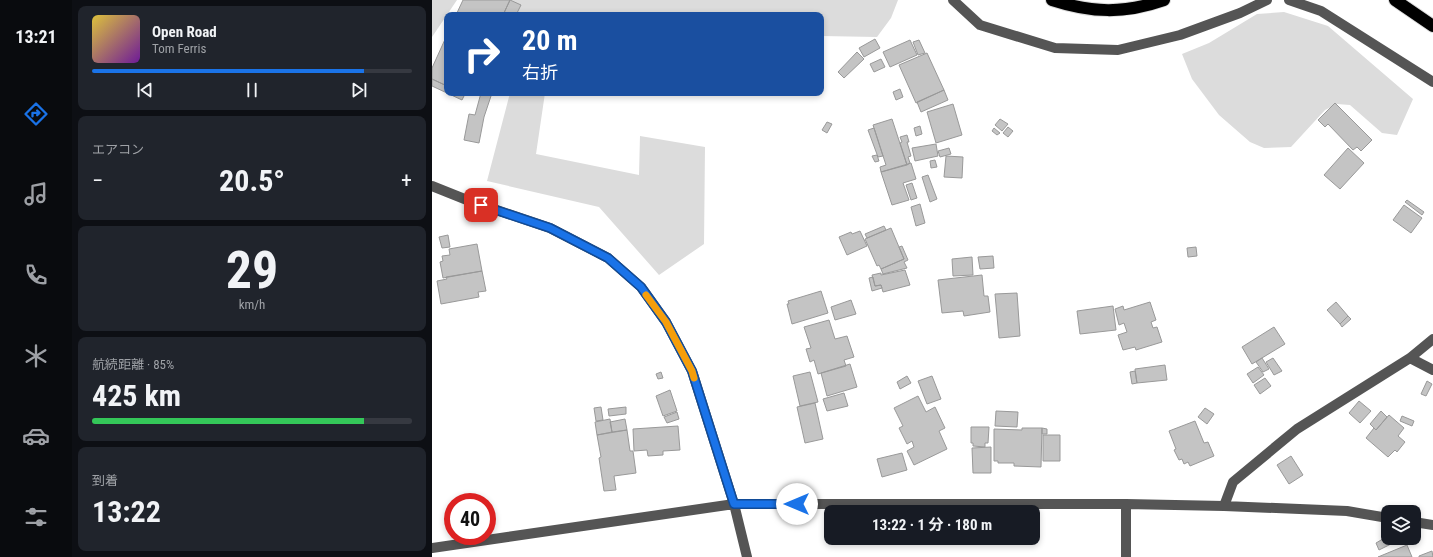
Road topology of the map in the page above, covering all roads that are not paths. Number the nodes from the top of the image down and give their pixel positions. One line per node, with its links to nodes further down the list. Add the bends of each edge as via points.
1 (953, 0): 4 (street, via 980,25 1055,48 1118,50 1180,34 1240,13)
2 (1052, 0): 3 (highway, via 1073,7 1099,11 1123,10)
3 (1164, 0)
4 (1267, 0)
5 (1289, 0): 8 (street, via 1321,11)
6 (1396, 0): 7 (highway)
7 (1433, 26)
8 (1433, 82)
9 (432, 186): 13 (street, via 550,228 608,258 641,287 666,322 692,371)
10 (1433, 339): 11 (street)
11 (1410, 358): 12 (street); 15 (street, via 1297,429 1233,482)
12 (1433, 370)
13 (734, 504): 14 (street); 19 (street); 20 (street)
14 (1126, 504): 15 (street); 21 (street)
15 (1224, 506): 16 (street, via 1347,512)
16 (1381, 517)
17 (1421, 523): 18 (street)
18 (1433, 525)
19 (432, 548)
20 (747, 557)
21 (1126, 557)

